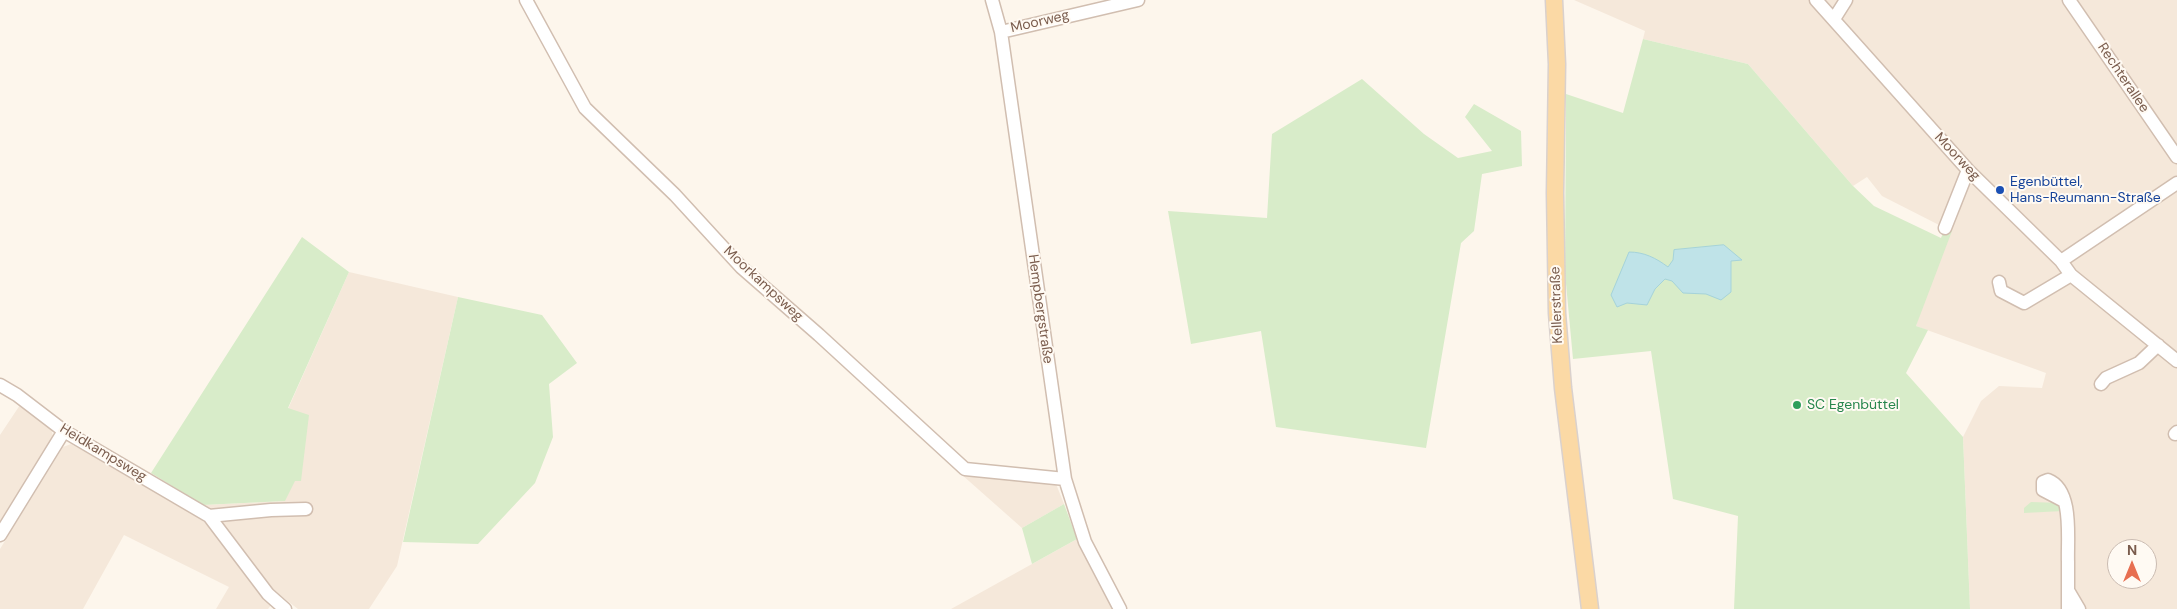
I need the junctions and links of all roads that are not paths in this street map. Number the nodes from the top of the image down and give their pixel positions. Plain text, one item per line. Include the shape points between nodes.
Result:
1 (526, 0) edge
2 (992, 0) edge
3 (1138, 0) edge
4 (1554, 0) edge
5 (1816, 0) edge
6 (1846, 0) edge
7 (2069, 0) edge
8 (1834, 19) junction
9 (1001, 32) junction
10 (2177, 156) edge
11 (1968, 170) junction
12 (2177, 183) edge
13 (1945, 228) dead end
14 (2061, 261) junction
15 (2071, 275) junction
16 (1999, 282) dead end
17 (2158, 345) junction
18 (2177, 361) edge
19 (2101, 384) dead end
20 (0, 385) edge
21 (64, 431) junction
22 (1065, 479) junction
23 (2064, 501) dead end
24 (306, 509) dead end
25 (209, 516) junction
26 (0, 535) edge
27 (2069, 592) junction
28 (285, 609) edge
29 (1120, 609) edge
30 (1590, 609) edge
31 (2068, 609) edge
32 (2078, 609) edge

1 - 22 street, Moorkampsweg via 585,108 682,202 741,267 964,469
2 - 9 street, Hempbergstraße
3 - 9 street, Moorweg
4 - 30 main road, Kellerstraße via 1557,313 1562,388
5 - 8 street, Moorweg
6 - 8 street
7 - 10 street, Rechterallee
8 - 11 street, Moorweg
9 - 22 street, Hempbergstraße
11 - 13 street
11 - 14 street, Moorweg
12 - 14 street
14 - 15 street, Moorweg
15 - 16 street via 2024,303 2000,291
15 - 17 street, Moorweg
17 - 18 street, Moorweg
17 - 19 street via 2139,363 2106,378
20 - 21 street, Heidkampsweg
21 - 25 street, Heidkampsweg
21 - 26 street
22 - 29 street, Hempbergstraße via 1085,542
23 - 27 street via 2068,514
24 - 25 street
25 - 28 street, Heidkampsweg via 268,594
27 - 31 street
27 - 32 street

